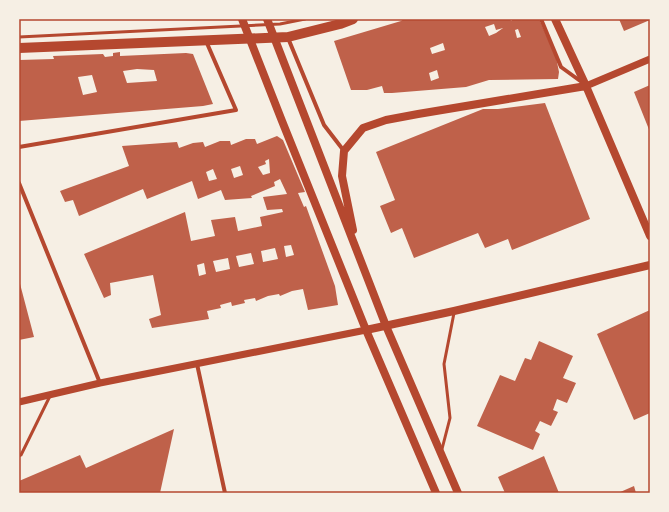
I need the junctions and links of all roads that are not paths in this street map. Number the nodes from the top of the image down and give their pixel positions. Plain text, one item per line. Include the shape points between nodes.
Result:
1 (242, 19) edge
2 (267, 19) edge
3 (305, 19) edge
4 (353, 19) edge
5 (541, 19) edge
6 (555, 19) edge
7 (19, 37) edge
8 (288, 37) junction
9 (206, 40) junction
10 (19, 48) edge
11 (650, 59) edge
12 (586, 86) junction
13 (19, 147) edge
14 (344, 151) junction
15 (19, 183) edge
16 (650, 236) edge
17 (356, 250) junction
18 (650, 265) edge
19 (454, 311) junction
20 (386, 326) junction
21 (366, 330) junction
22 (197, 364) junction
23 (100, 383) junction
24 (51, 394) junction
25 (19, 402) edge
26 (440, 453) junction
27 (19, 456) edge
28 (225, 493) edge
29 (436, 493) edge
30 (458, 493) edge

1 - 21 main road
2 - 17 main road
3 - 7 lane via 280,24
4 - 8 main road
5 - 12 street via 561,67
6 - 12 main road
8 - 9 main road
8 - 14 street via 324,125
9 - 10 main road
9 - 13 street via 236,110
11 - 12 street
12 - 14 main road via 386,120 363,128
12 - 16 main road
14 - 17 main road via 342,176
15 - 23 street
17 - 20 main road
18 - 19 main road
19 - 20 main road
19 - 26 lane via 444,364 450,418
20 - 21 main road
20 - 26 main road
21 - 22 street
21 - 29 main road
22 - 23 street
22 - 28 street
23 - 24 street
24 - 25 street
24 - 27 lane
26 - 30 main road

